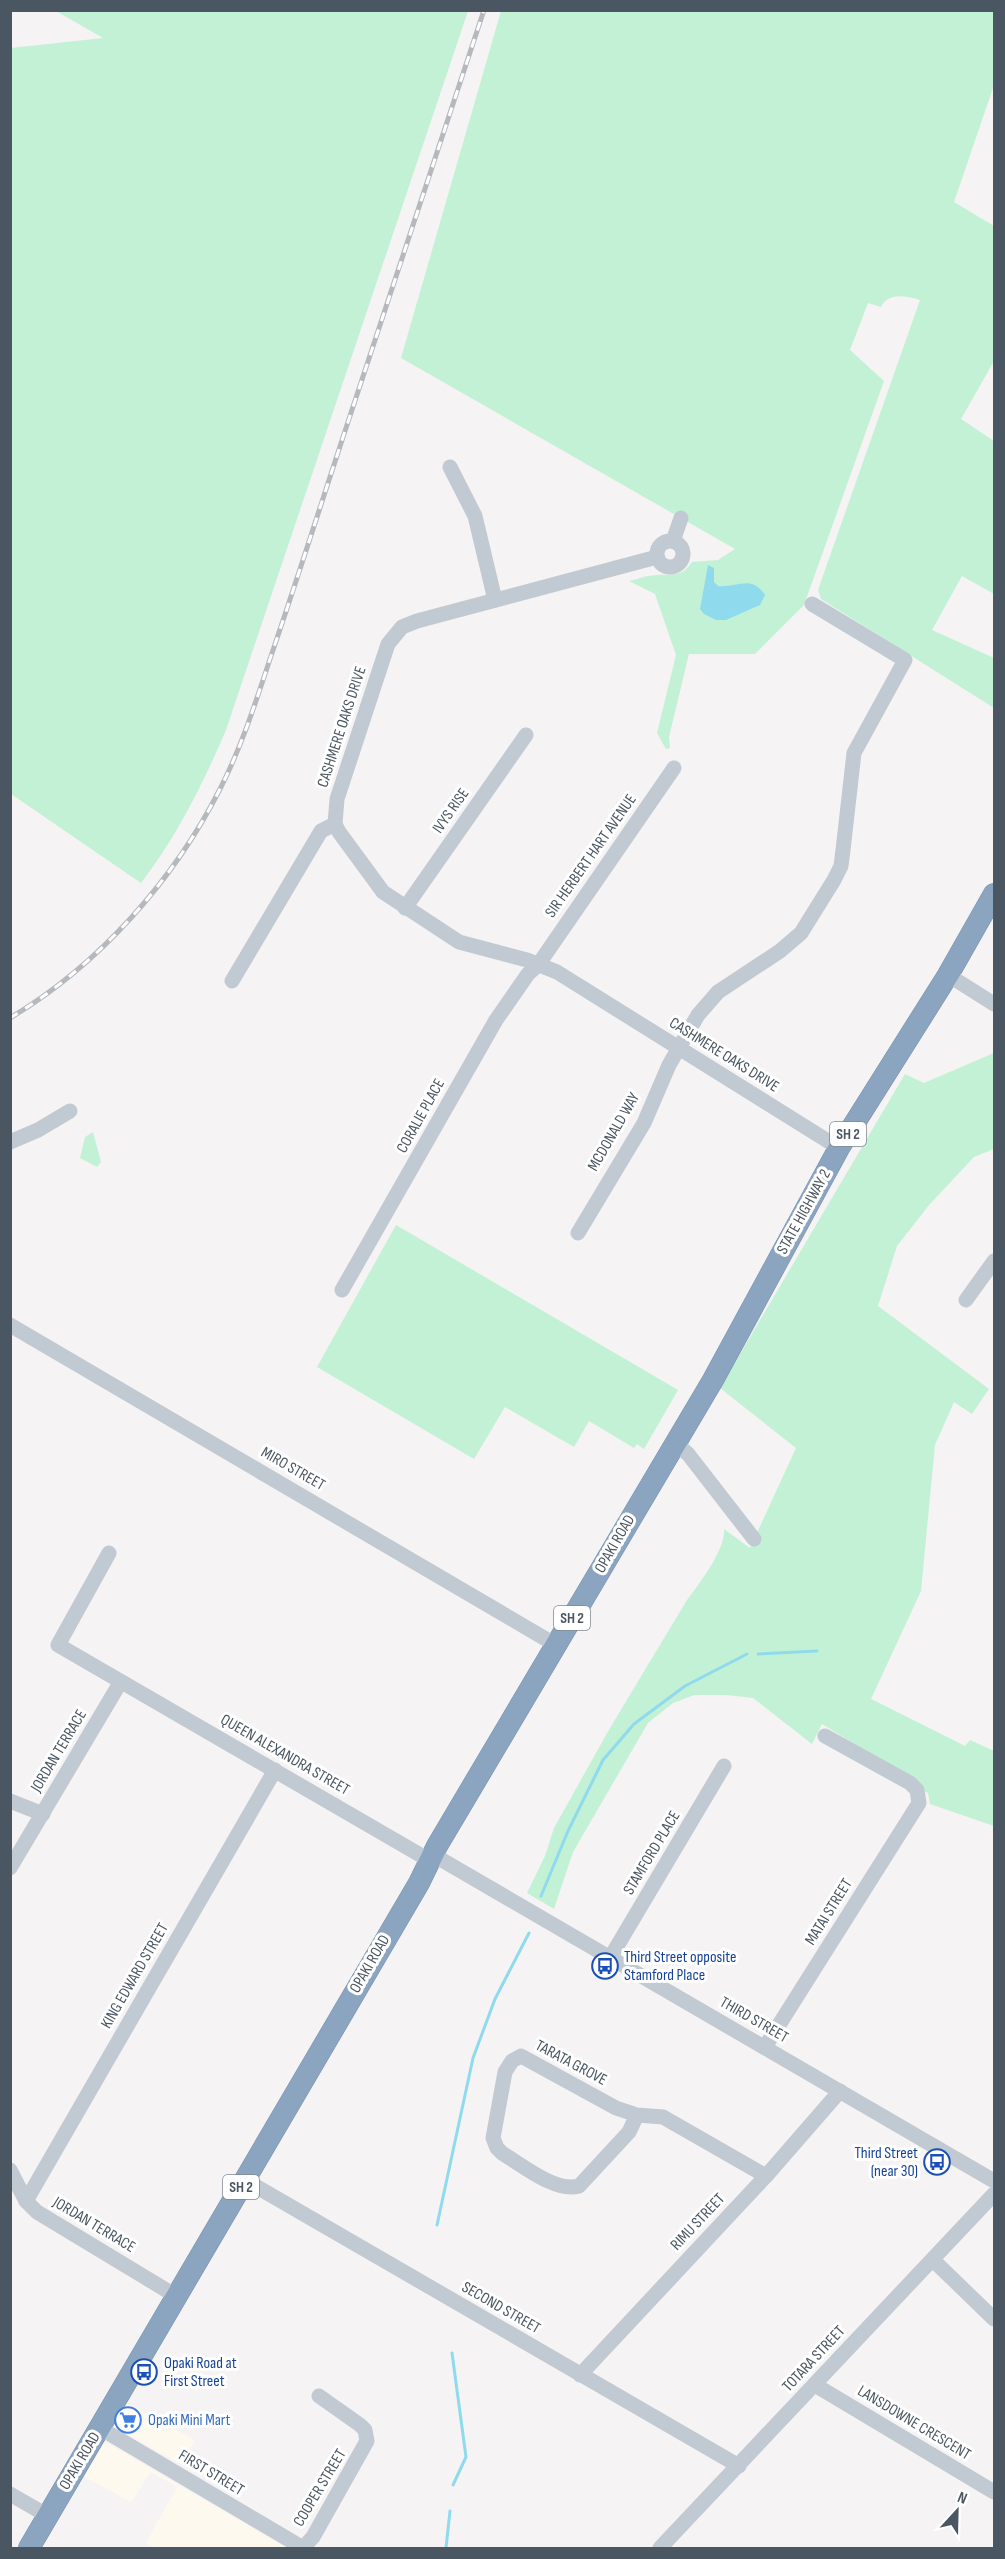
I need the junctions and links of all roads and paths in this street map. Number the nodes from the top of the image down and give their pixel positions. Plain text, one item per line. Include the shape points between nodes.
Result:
1 (450, 467) dead end
2 (681, 518) dead end
3 (673, 541) junction
4 (657, 557) junction
5 (495, 600) junction
6 (813, 604) dead end
7 (526, 735) dead end
8 (674, 768) dead end
9 (335, 824) junction
10 (994, 894) edge
11 (405, 908) junction
12 (538, 965) junction
13 (948, 975) junction
14 (232, 981) dead end
15 (994, 1004) edge
16 (678, 1047) junction
17 (70, 1111) dead end
18 (10, 1142) edge
19 (839, 1148) junction
20 (578, 1233) dead end
21 (994, 1261) edge
22 (342, 1290) dead end
23 (966, 1300) dead end
24 (10, 1325) edge
25 (713, 1380) joint
26 (674, 1442) junction
27 (754, 1539) dead end
28 (109, 1553) dead end
29 (556, 1645) junction
30 (120, 1683) junction
31 (825, 1736) dead end
32 (724, 1766) dead end
33 (275, 1770) junction
34 (10, 1801) edge
35 (43, 1814) junction
36 (432, 1857) junction
37 (10, 1868) edge
38 (610, 1958) junction
39 (765, 2047) junction
40 (840, 2091) junction
41 (637, 2115) junction
42 (10, 2170) edge
43 (766, 2176) junction
44 (246, 2180) junction
45 (994, 2181) edge
46 (994, 2194) edge
47 (26, 2201) junction
48 (933, 2260) junction
49 (177, 2296) junction
50 (994, 2319) edge
51 (580, 2375) junction
52 (815, 2385) junction
53 (319, 2396) dead end
54 (100, 2428) junction
55 (738, 2466) junction
56 (994, 2492) edge
57 (10, 2494) edge
58 (48, 2516) junction
59 (29, 2548) edge
60 (303, 2548) edge
61 (660, 2548) edge

1 - 5 street via 474,516
2 - 3 street, CASHMERE OAKS DRIVE
3 - 4 street, CASHMERE OAKS DRIVE via 660,545
3 - 4 street, CASHMERE OAKS DRIVE via 682,550 680,562 665,566
4 - 5 street, CASHMERE OAKS DRIVE
5 - 9 street, CASHMERE OAKS DRIVE via 417,621 394,635 337,799
6 - 16 street, MCDONALD WAY via 905,660 854,753 841,866 818,908 791,943 718,992
7 - 11 street, IVYS RISE
8 - 12 street, SIR HERBERT HART AVENUE
9 - 11 street, CASHMERE OAKS DRIVE via 376,886
9 - 14 street via 321,831
10 - 13 highway, STATE HIGHWAY 2 / SH 2
11 - 12 street, CASHMERE OAKS DRIVE via 459,942
12 - 16 street, CASHMERE OAKS DRIVE via 557,972
12 - 22 street, CORALIE PLACE via 496,1020
13 - 15 street
13 - 19 highway, STATE HIGHWAY 2 / SH 2
16 - 19 street, CASHMERE OAKS DRIVE
16 - 20 street, MCDONALD WAY via 647,1117
17 - 18 street
19 - 25 highway, STATE HIGHWAY 2 / SH 2
21 - 23 street
24 - 29 street, MIRO STREET
25 - 26 highway, OPAKI ROAD / SH 2
26 - 27 street via 688,1454
26 - 29 highway, OPAKI ROAD / SH 2
28 - 30 street, QUEEN ALEXANDRA STREET via 58,1645
29 - 36 highway, OPAKI ROAD / SH 2
30 - 33 street, QUEEN ALEXANDRA STREET
30 - 35 street, JORDAN TERRACE
31 - 39 street, MATAI STREET via 910,1783 919,1795 917,1807
32 - 38 street, STAMFORD PLACE
33 - 36 street, QUEEN ALEXANDRA STREET via 422,1856
33 - 47 street, KING EDWARD STREET
34 - 35 street
35 - 37 street, JORDAN TERRACE
36 - 38 street, THIRD STREET
36 - 44 highway, OPAKI ROAD / SH 2
38 - 39 street, THIRD STREET
39 - 40 street, THIRD STREET
40 - 43 street, RIMU STREET
40 - 45 street, THIRD STREET
41 - 41 street, TARATA GROVE via 629,2132 579,2186 571,2189 549,2181 502,2153 493,2138 505,2072 520,2056 616,2108
41 - 43 street, TARATA GROVE via 663,2117
42 - 47 street, JORDAN TERRACE
43 - 51 street, RIMU STREET
44 - 49 highway, OPAKI ROAD / SH 2
44 - 51 street, SECOND STREET
46 - 48 street, TOTARA STREET
47 - 49 street, JORDAN TERRACE via 37,2212
48 - 50 street
48 - 52 street, TOTARA STREET
49 - 54 highway, OPAKI ROAD / SH 2
51 - 55 street, SECOND STREET
52 - 55 street, TOTARA STREET
52 - 56 street, LANSDOWNE CRESCENT
53 - 60 street, COOPER STREET via 360,2425 367,2441
54 - 58 highway, OPAKI ROAD / SH 2
54 - 60 street, FIRST STREET
55 - 61 street, TOTARA STREET
57 - 58 street
58 - 59 highway, OPAKI ROAD / SH 2

